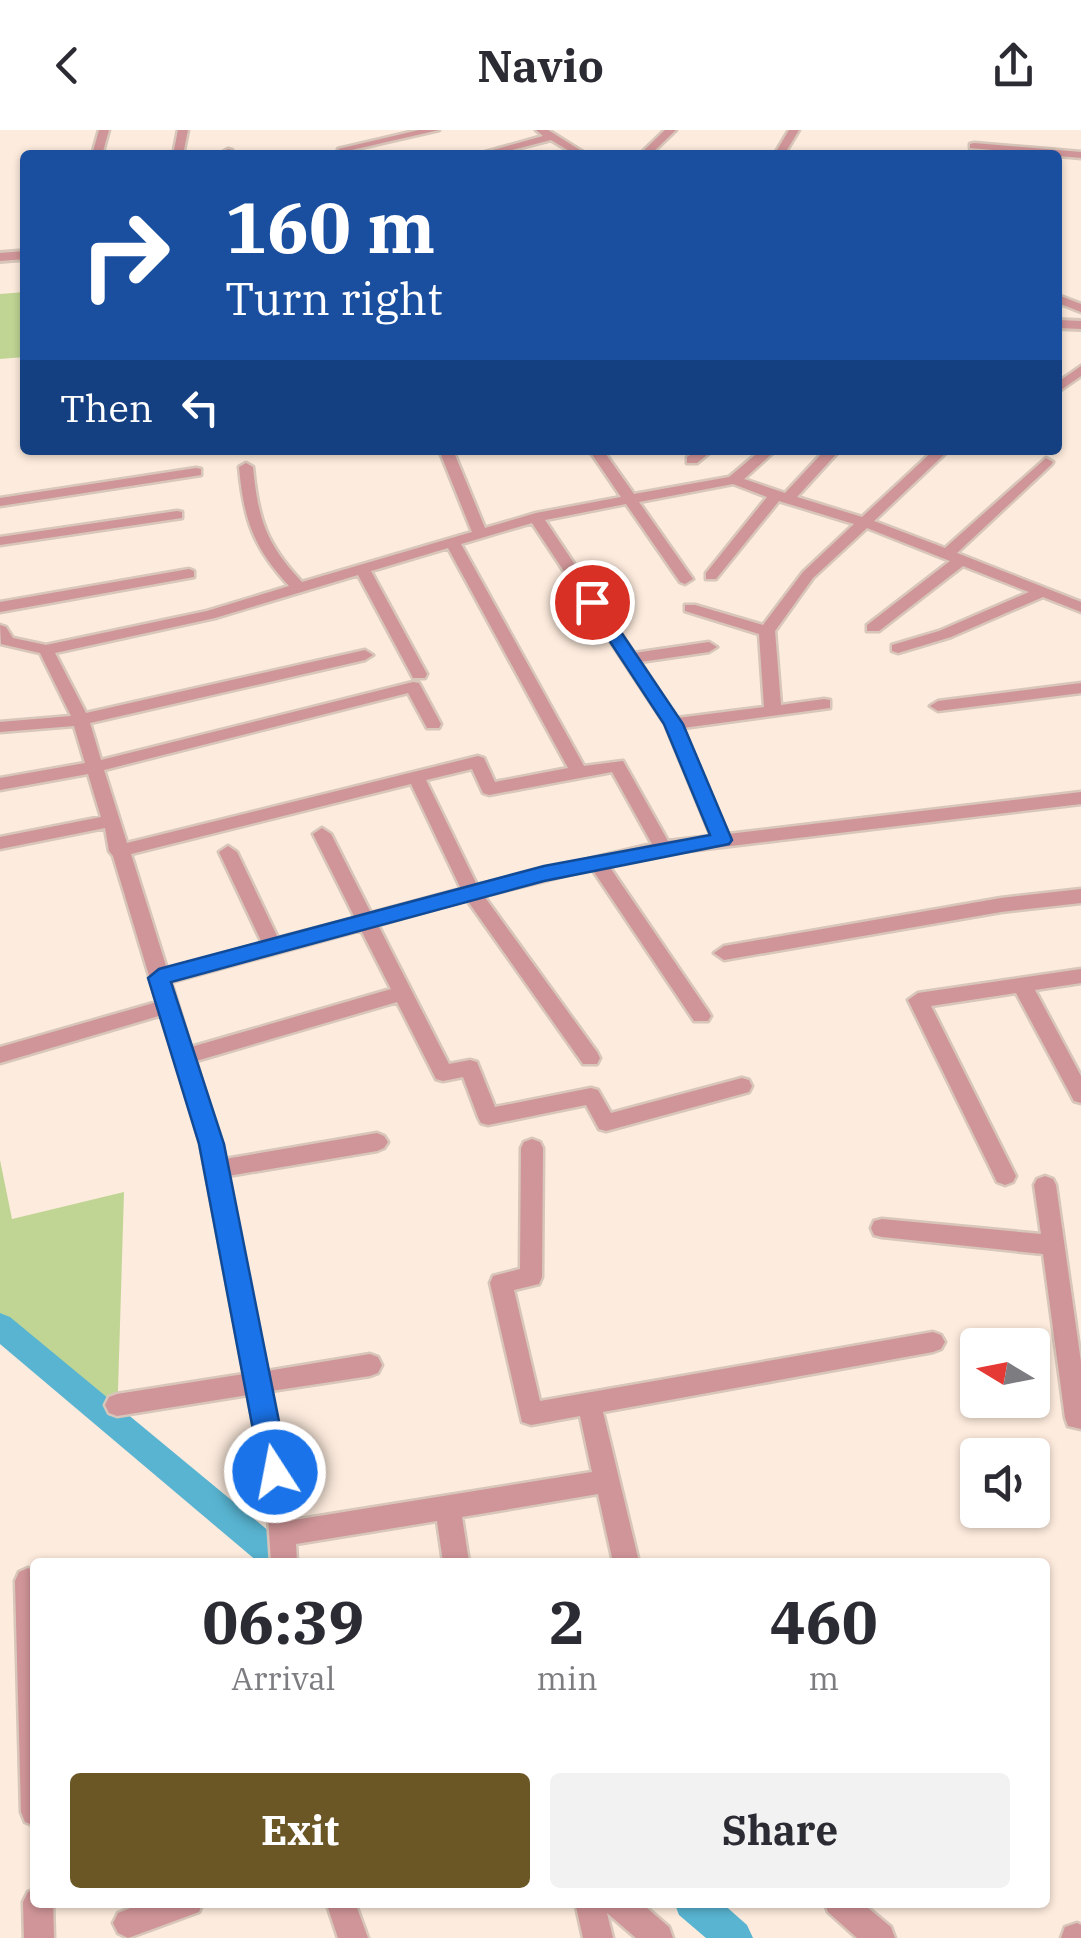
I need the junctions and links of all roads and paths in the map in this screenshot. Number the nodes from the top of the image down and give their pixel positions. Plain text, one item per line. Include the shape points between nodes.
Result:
1 (434, 130) edge
2 (671, 130) edge
3 (546, 133) edge
4 (974, 146) dead end
5 (342, 148) edge
6 (495, 150) edge
7 (575, 150) edge
8 (649, 150) edge
9 (1022, 150) edge
10 (448, 455) edge
11 (600, 455) edge
12 (699, 455) edge
13 (763, 455) edge
14 (828, 455) edge
15 (936, 455) edge
16 (692, 460) dead end
17 (1046, 462) dead end
18 (246, 468) dead end
19 (196, 472) dead end
20 (734, 480) junction
21 (782, 497) junction
22 (633, 501) junction
23 (0, 502) edge
24 (178, 515) dead end
25 (536, 516) junction
26 (862, 521) junction
27 (479, 532) junction
28 (451, 540) junction
29 (0, 541) edge
30 (954, 557) junction
31 (363, 570) junction
32 (189, 574) dead end
33 (711, 576) dead end
34 (685, 579) dead end
35 (300, 589) junction
36 (1042, 592) junction
37 (1079, 603) edge
38 (0, 607) edge
39 (690, 608) dead end
40 (874, 628) dead end
41 (0, 630) edge
42 (766, 630) junction
43 (710, 647) dead end
44 (898, 648) dead end
45 (46, 650) junction
46 (365, 656) dead end
47 (630, 659) junction
48 (419, 674) dead end
49 (1081, 688) edge
50 (824, 704) dead end
51 (938, 706) dead end
52 (773, 711) junction
53 (80, 720) junction
54 (433, 724) dead end
55 (673, 724) junction
56 (0, 727) edge
57 (94, 767) junction
58 (578, 772) junction
59 (416, 777) junction
60 (0, 784) edge
61 (1081, 798) edge
62 (110, 821) junction
63 (322, 834) dead end
64 (722, 840) junction
65 (0, 843) edge
66 (663, 848) junction
67 (118, 850) junction
68 (228, 852) dead end
69 (597, 862) junction
70 (472, 893) junction
71 (1081, 896) edge
72 (366, 922) junction
73 (273, 947) junction
74 (724, 953) dead end
75 (1081, 976) edge
76 (159, 978) junction
77 (1022, 985) junction
78 (403, 993) junction
79 (168, 1006) junction
80 (701, 1016) dead end
81 (0, 1055) edge
82 (184, 1057) junction
83 (590, 1058) dead end
84 (742, 1086) dead end
85 (1081, 1096) edge
86 (377, 1142) dead end
87 (532, 1148) dead end
88 (216, 1169) junction
89 (1005, 1176) dead end
90 (1045, 1185) dead end
91 (882, 1228) dead end
92 (1053, 1245) junction
93 (932, 1342) dead end
94 (370, 1366) dead end
95 (257, 1384) junction
96 (588, 1404) junction
97 (117, 1405) dead end
98 (1081, 1418) edge
99 (607, 1481) junction
100 (448, 1509) junction
101 (282, 1544) edge
102 (455, 1558) edge
103 (625, 1558) edge
104 (28, 1581) dead end
105 (30, 1647) edge
106 (38, 1908) edge
107 (171, 1908) edge
108 (342, 1908) edge
109 (591, 1908) edge
110 (624, 1908) edge
111 (845, 1908) edge
112 (128, 1924) dead end
113 (38, 1938) edge
114 (353, 1938) edge
115 (598, 1938) edge
116 (658, 1938) edge
117 (880, 1938) edge

1 - 5 street
2 - 8 street
3 - 6 street
3 - 7 street
4 - 9 street
10 - 27 street
11 - 22 street
12 - 16 street
13 - 20 street
14 - 21 street
15 - 26 street
17 - 30 street
18 - 35 street via 250,518 266,553
19 - 23 street
20 - 21 street
20 - 22 street
21 - 26 street
21 - 33 street
22 - 25 street
22 - 34 street
24 - 29 street
25 - 27 street
25 - 47 street
26 - 30 street
26 - 42 street
27 - 28 street
28 - 31 street
28 - 58 street
30 - 36 street
30 - 40 street
31 - 35 street
31 - 48 street
32 - 38 street
35 - 45 street
36 - 37 street
36 - 44 street
39 - 42 street
41 - 45 street via 8,641
42 - 52 street
43 - 47 street
45 - 53 street
46 - 53 street
47 - 55 street
49 - 51 street
50 - 52 street
52 - 55 street
53 - 56 street
53 - 57 street
54 - 57 street via 413,687
55 - 64 street
57 - 60 street
57 - 62 street
58 - 59 street via 489,789 478,762
58 - 66 street via 617,765
59 - 67 street
59 - 70 street
61 - 64 street
62 - 65 street
62 - 67 street
63 - 72 street
64 - 66 street
66 - 69 street
67 - 76 street
68 - 73 street
69 - 70 street
69 - 80 street
70 - 72 street
70 - 83 street
71 - 74 street
72 - 73 street
72 - 78 street
73 - 76 street
75 - 77 street
76 - 79 street
77 - 85 street
77 - 89 street via 918,1000
78 - 82 street
78 - 84 street via 443,1073 470,1068 488,1117 591,1096 606,1123
79 - 81 street
79 - 82 street
82 - 88 street
86 - 88 street
87 - 96 street via 531,1277 501,1283 531,1414
88 - 95 street
90 - 92 street
91 - 92 street
92 - 98 street
93 - 96 street
94 - 95 street
95 - 97 street
95 - 101 street
96 - 99 street
99 - 100 street
99 - 103 street
100 - 101 street
100 - 102 street
104 - 105 street
106 - 113 street
107 - 112 street
108 - 114 street
109 - 115 street
110 - 116 street
111 - 117 street

